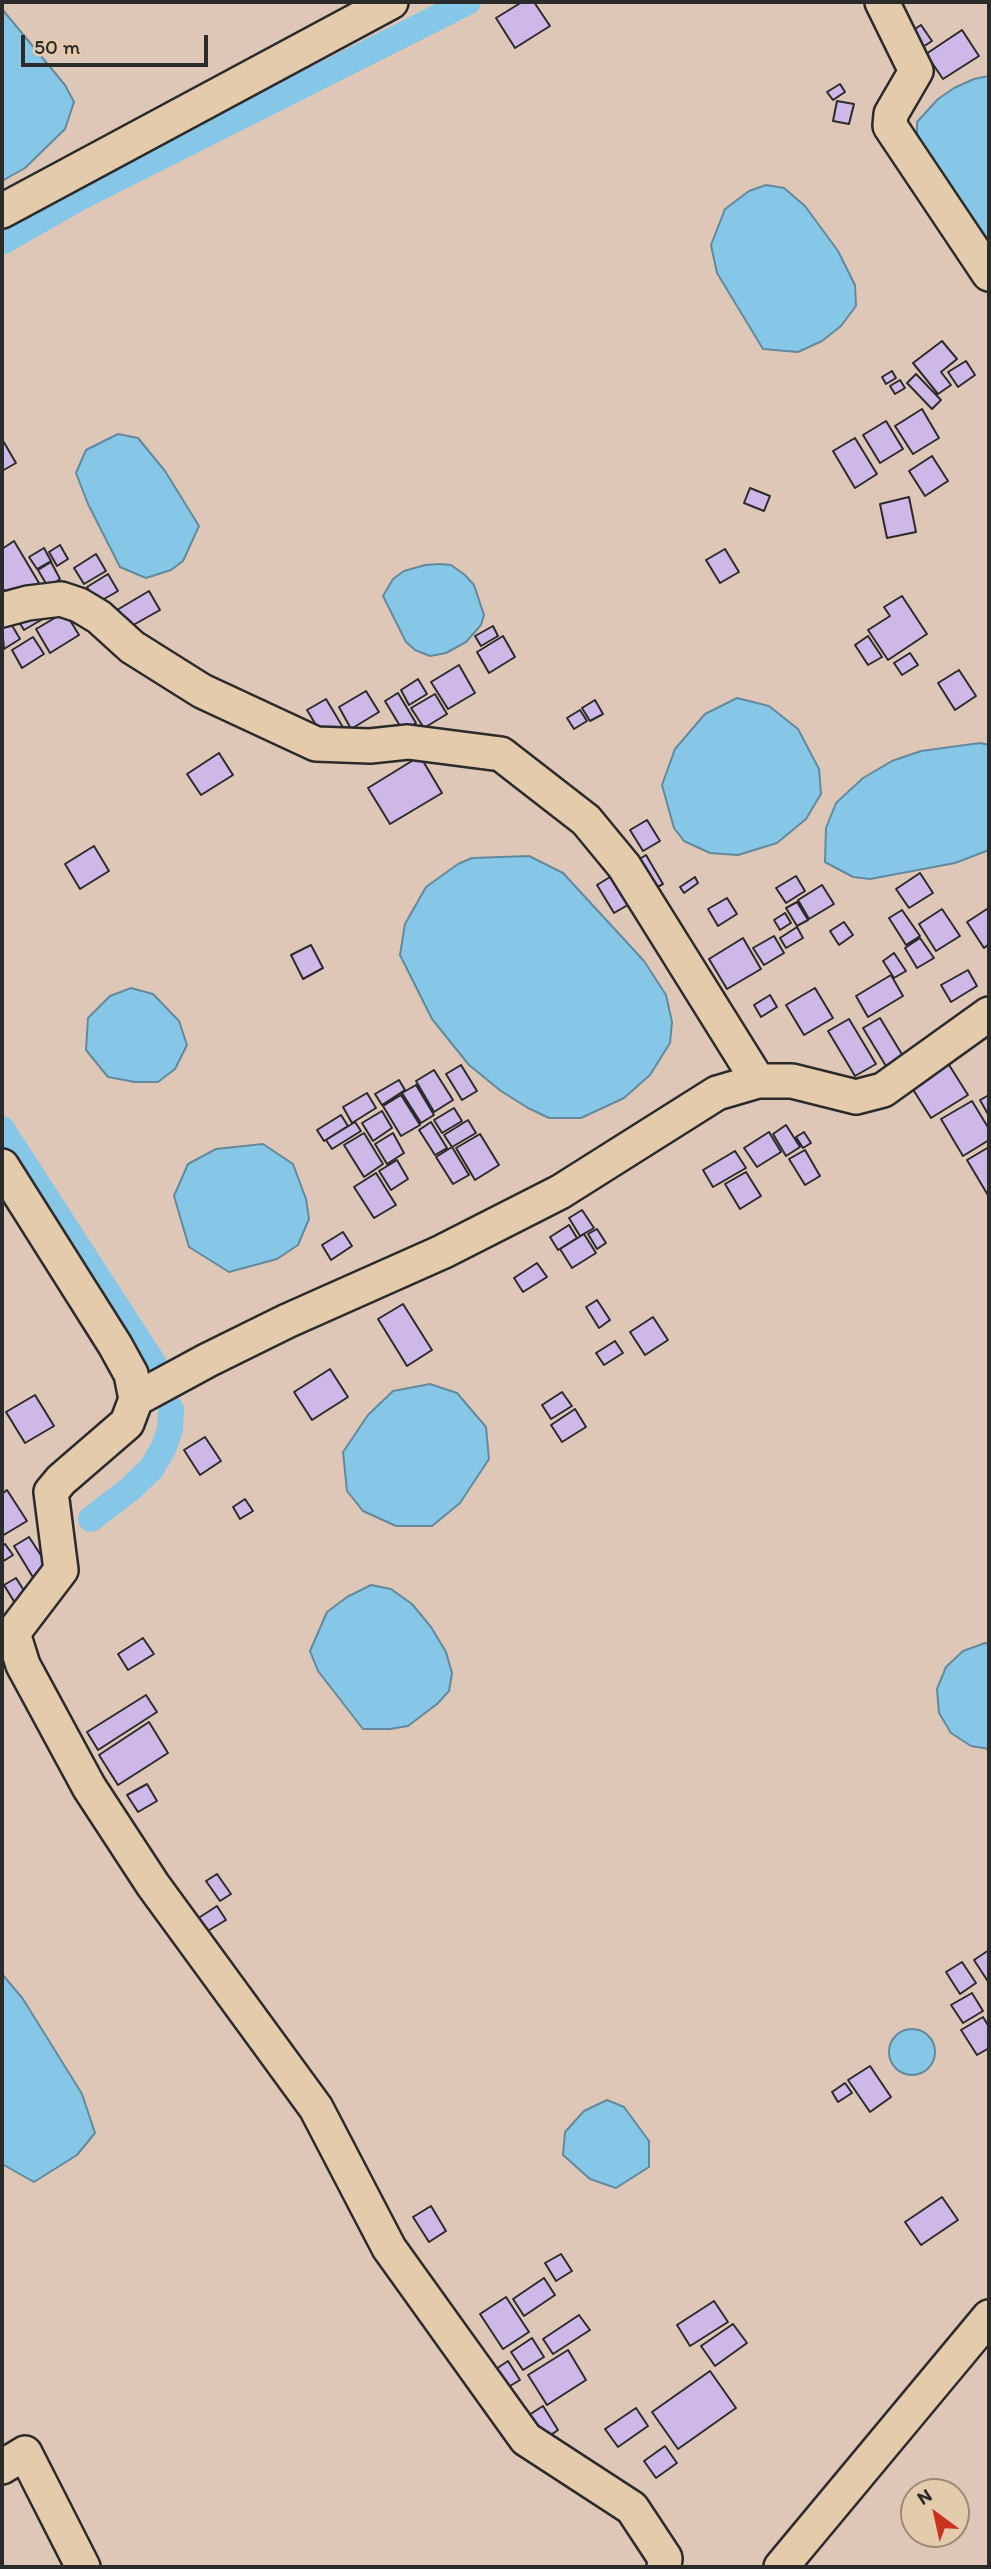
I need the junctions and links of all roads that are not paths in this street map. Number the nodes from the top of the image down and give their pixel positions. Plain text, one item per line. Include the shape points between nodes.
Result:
1 (391, 2) edge
2 (882, 2) edge
3 (2, 211) edge
4 (989, 274) edge
5 (2, 610) edge
6 (989, 1014) edge
7 (758, 1081) junction
8 (2, 1167) edge
9 (136, 1399) junction
10 (989, 2317) edge
11 (2, 2467) edge
12 (83, 2567) edge
13 (664, 2567) edge
14 (781, 2567) edge

1 - 3 street
2 - 4 street via 916,71 891,114 890,126
5 - 7 street via 61,599 79,605 202,691 316,744 408,742 501,754 586,820 624,866
6 - 7 street via 883,1090 856,1097 792,1081
7 - 9 street via 717,1093 560,1192 442,1252 275,1327
8 - 9 street via 115,1345 131,1374
9 - 13 street via 127,1423 51,1492 61,1570 13,1633 23,1665 89,1787 153,1885 316,2108 389,2248 526,2439 632,2508 666,2558
10 - 14 street
11 - 12 street via 25,2454

